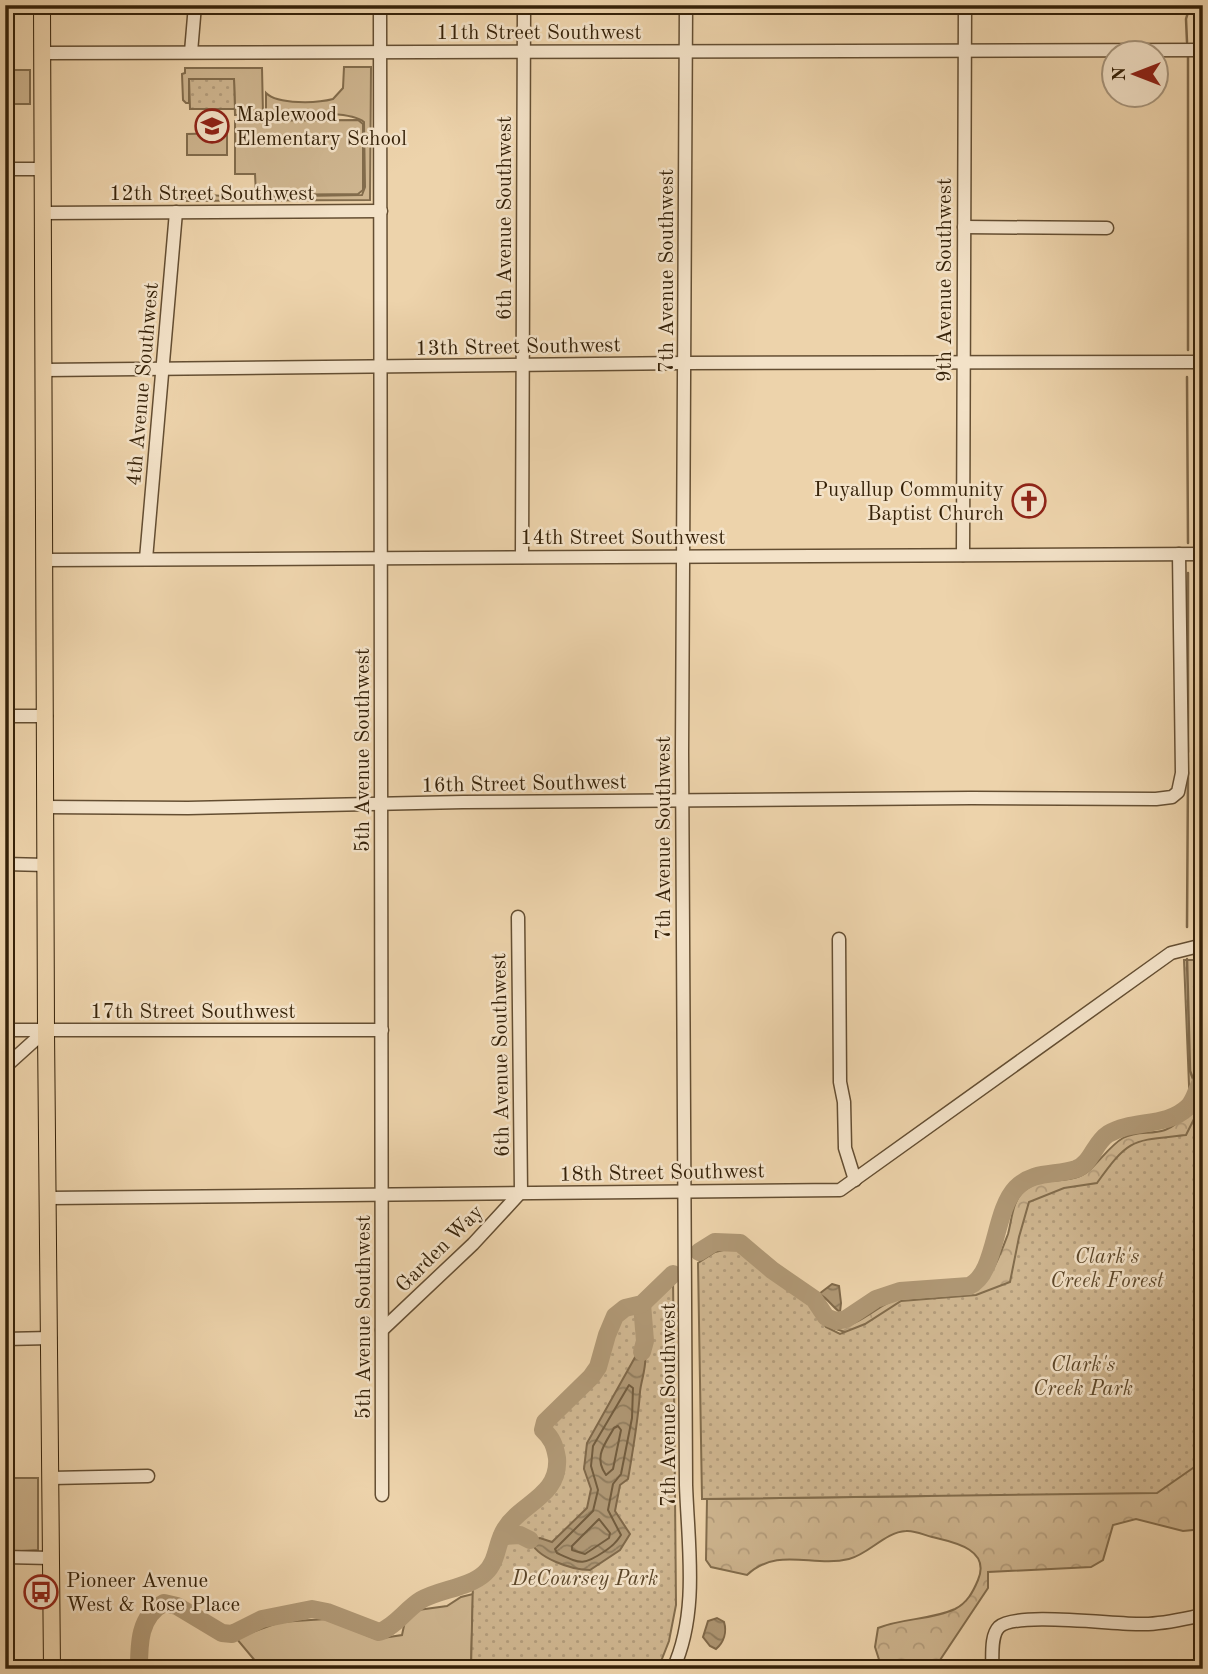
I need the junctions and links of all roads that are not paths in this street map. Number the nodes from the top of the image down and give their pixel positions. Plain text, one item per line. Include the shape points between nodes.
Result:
1 (42, 5) edge
2 (195, 5) edge
3 (380, 5) edge
4 (524, 5) edge
5 (686, 5) edge
6 (965, 5) edge
7 (965, 50) junction
8 (1203, 50) edge
9 (380, 51) junction
10 (686, 51) junction
11 (191, 52) junction
12 (524, 52) junction
13 (43, 53) junction
14 (5, 169) edge
15 (43, 169) junction
16 (381, 211) junction
17 (176, 212) junction
18 (43, 213) junction
19 (964, 227) junction
20 (1107, 228) dead end
21 (963, 361) junction
22 (1203, 362) edge
23 (685, 363) junction
24 (522, 366) junction
25 (381, 367) junction
26 (163, 369) junction
27 (44, 370) junction
28 (1203, 554) edge
29 (962, 555) junction
30 (1179, 555) junction
31 (684, 556) junction
32 (522, 557) junction
33 (381, 558) junction
34 (146, 559) junction
35 (44, 560) junction
36 (5, 716) edge
37 (46, 716) junction
38 (683, 800) junction
39 (381, 804) junction
40 (45, 807) junction
41 (5, 864) edge
42 (46, 865) junction
43 (518, 917) dead end
44 (839, 939) dead end
45 (1199, 946) dead end
46 (5, 1030) edge
47 (382, 1030) junction
48 (46, 1031) junction
49 (5, 1067) edge
50 (855, 1180) junction
51 (685, 1190) junction
52 (522, 1192) junction
53 (382, 1194) junction
54 (49, 1198) junction
55 (382, 1330) junction
56 (50, 1338) junction
57 (5, 1339) edge
58 (148, 1476) dead end
59 (51, 1478) junction
60 (382, 1495) dead end
61 (5, 1557) edge
62 (51, 1558) junction
63 (1203, 1615) edge
64 (52, 1669) edge
65 (673, 1669) edge
66 (992, 1669) edge

1 - 13 main road
2 - 11 street
3 - 9 street, 5th Avenue Southwest
4 - 12 street, 6th Avenue Southwest
5 - 10 street, 7th Avenue Southwest
6 - 7 street, 9th Avenue Southwest
7 - 8 street, 11th Street Southwest
7 - 10 street, 11th Street Southwest
7 - 19 street, 9th Avenue Southwest
9 - 11 street, 11th Street Southwest
9 - 12 street, 11th Street Southwest
9 - 16 street, 5th Avenue Southwest
10 - 12 street, 11th Street Southwest
10 - 23 street, 7th Avenue Southwest
11 - 13 street, 11th Street Southwest
12 - 24 street, 6th Avenue Southwest
13 - 15 main road
14 - 15 street
15 - 18 main road
16 - 17 street, 12th Street Southwest
16 - 25 street, 5th Avenue Southwest
17 - 18 street, 12th Street Southwest
17 - 26 street, 4th Avenue Southwest
18 - 27 main road
19 - 20 street
19 - 21 street, 9th Avenue Southwest
21 - 22 street, 13th Street Southwest
21 - 23 street, 13th Street Southwest
21 - 29 street, 9th Avenue Southwest
23 - 24 street, 13th Street Southwest
23 - 31 street, 7th Avenue Southwest
24 - 25 street, 13th Street Southwest
24 - 32 street, 6th Avenue Southwest
25 - 26 street, 13th Street Southwest
25 - 33 street, 5th Avenue Southwest
26 - 27 street, 13th Street Southwest
26 - 34 street, 4th Avenue Southwest
27 - 35 main road
28 - 30 street, 14th Street Southwest
29 - 30 street, 14th Street Southwest
29 - 31 street, 14th Street Southwest
30 - 38 street, 16th Street Southwest via 1182,773 1178,792 1172,797
31 - 32 street, 14th Street Southwest
31 - 38 street, 7th Avenue Southwest
32 - 33 street, 14th Street Southwest
33 - 34 street, 14th Street Southwest
33 - 39 street, 5th Avenue Southwest
34 - 35 street, 14th Street Southwest
35 - 37 main road
36 - 37 street
37 - 40 main road
38 - 39 street, 16th Street Southwest
38 - 51 street, 7th Avenue Southwest
39 - 40 street, 16th Street Southwest
39 - 47 street, 5th Avenue Southwest
40 - 42 main road
41 - 42 street
42 - 48 main road
43 - 52 street, 6th Avenue Southwest
44 - 50 street via 840,1082 845,1148
45 - 50 street, 18th Street Southwest via 1171,953
46 - 48 street, 17th Street Southwest
47 - 48 street, 17th Street Southwest
47 - 53 street, 5th Avenue Southwest
48 - 49 street
48 - 54 main road
50 - 51 street, 18th Street Southwest via 840,1189
51 - 52 street, 18th Street Southwest
51 - 65 street, 7th Avenue Southwest via 689,1602 685,1635
52 - 53 street, 18th Street Southwest
52 - 55 street, Garden Way
53 - 54 street, 18th Street Southwest
53 - 55 street, 5th Avenue Southwest
54 - 56 main road
55 - 60 street, 5th Avenue Southwest
56 - 57 street
56 - 59 main road
58 - 59 street
59 - 62 main road
61 - 62 street
62 - 64 main road
63 - 66 street via 1146,1624 1006,1623 994,1638

